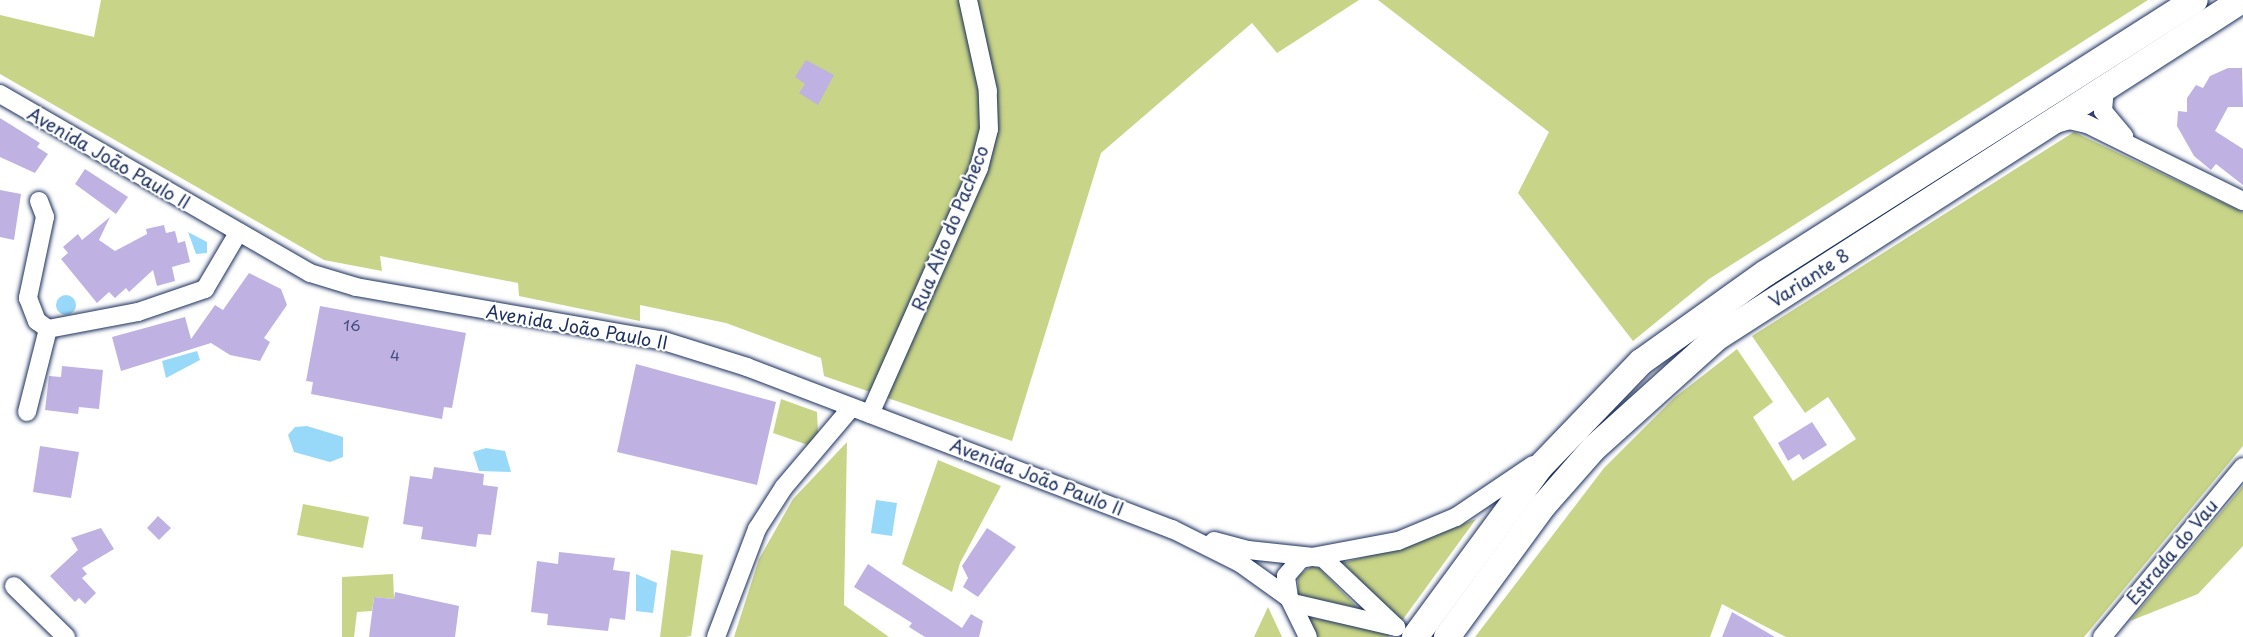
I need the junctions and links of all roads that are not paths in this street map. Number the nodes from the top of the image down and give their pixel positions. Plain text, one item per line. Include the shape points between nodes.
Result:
1 (968, 0) edge
2 (2195, 0) edge
3 (2242, 0) edge
4 (2105, 88) junction
5 (0, 94) edge
6 (2042, 129) junction
7 (2144, 152) junction
8 (39, 201) dead end
9 (2243, 201) edge
10 (238, 233) junction
11 (48, 329) junction
12 (851, 408) junction
13 (27, 412) dead end
14 (870, 414) junction
15 (1587, 415) junction
16 (2243, 467) edge
17 (1172, 528) junction
18 (1311, 556) junction
19 (14, 586) dead end
20 (1291, 600) junction
21 (66, 637) edge
22 (716, 637) edge
23 (1308, 637) edge
24 (1415, 637) edge
25 (1447, 637) edge
26 (2102, 637) edge

1 - 14 street, Rua Alto do Pacheco via 988,91 989,129 978,168
2 - 15 main road, Variante 8 via 1698,318 1641,362
3 - 4 main road, Variante 8
4 - 6 main road, Variante 8
4 - 7 street via 2103,111 2109,125
5 - 10 street, Avenida João Paulo II
6 - 7 street via 2069,120
6 - 25 main road, Variante 8 via 1716,338 1649,393 1543,506
7 - 9 street
8 - 11 street via 45,217 28,298 37,321
10 - 11 street via 205,289 138,312
10 - 12 street, Avenida João Paulo II via 310,273 356,287 661,340
11 - 13 street
12 - 14 street, Avenida João Paulo II
12 - 22 street via 784,487 757,529
14 - 17 street, Avenida João Paulo II
15 - 18 street via 1530,468 1456,517 1398,541
15 - 24 main road, Variante 8 via 1539,468
16 - 26 street, Estrada do Vau
17 - 18 street via 1248,550
17 - 20 street via 1240,563
18 - 20 street via 1288,571
18 - 20 street via 1329,561 1396,627
19 - 21 street
20 - 23 street

